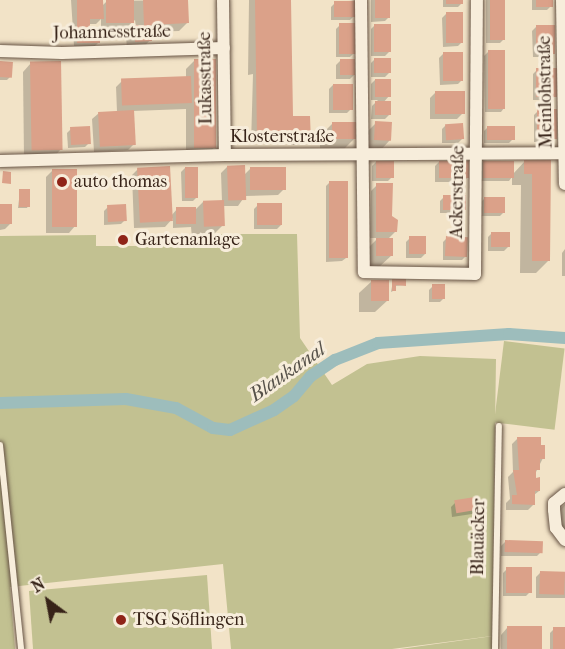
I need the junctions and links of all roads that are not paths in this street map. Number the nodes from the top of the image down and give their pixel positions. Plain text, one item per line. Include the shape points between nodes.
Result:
1 (223, 0) edge
2 (362, 0) edge
3 (477, 0) edge
4 (562, 0) edge
5 (224, 48) junction
6 (0, 51) edge
7 (565, 153) edge
8 (225, 155) junction
9 (363, 155) junction
10 (476, 156) junction
11 (0, 161) edge
12 (565, 184) edge
13 (499, 426) dead end
14 (0, 446) edge
15 (565, 494) edge
16 (565, 540) edge
17 (21, 649) edge
18 (495, 649) edge

1 - 5 street, Lukasstraße
2 - 9 street
3 - 10 street, Ackerstraße
4 - 7 street, Meinlohstraße
5 - 6 street, Johannesstraße
5 - 8 street, Lukasstraße
7 - 10 street, Klosterstraße
7 - 12 street, Meinlohstraße
8 - 9 street, Klosterstraße
8 - 11 street, Klosterstraße
9 - 10 street, Klosterstraße
9 - 10 street, Ackerstraße via 364,272 475,274
13 - 18 lane, Blauäcker
14 - 17 lane
15 - 16 street via 554,503 556,528

